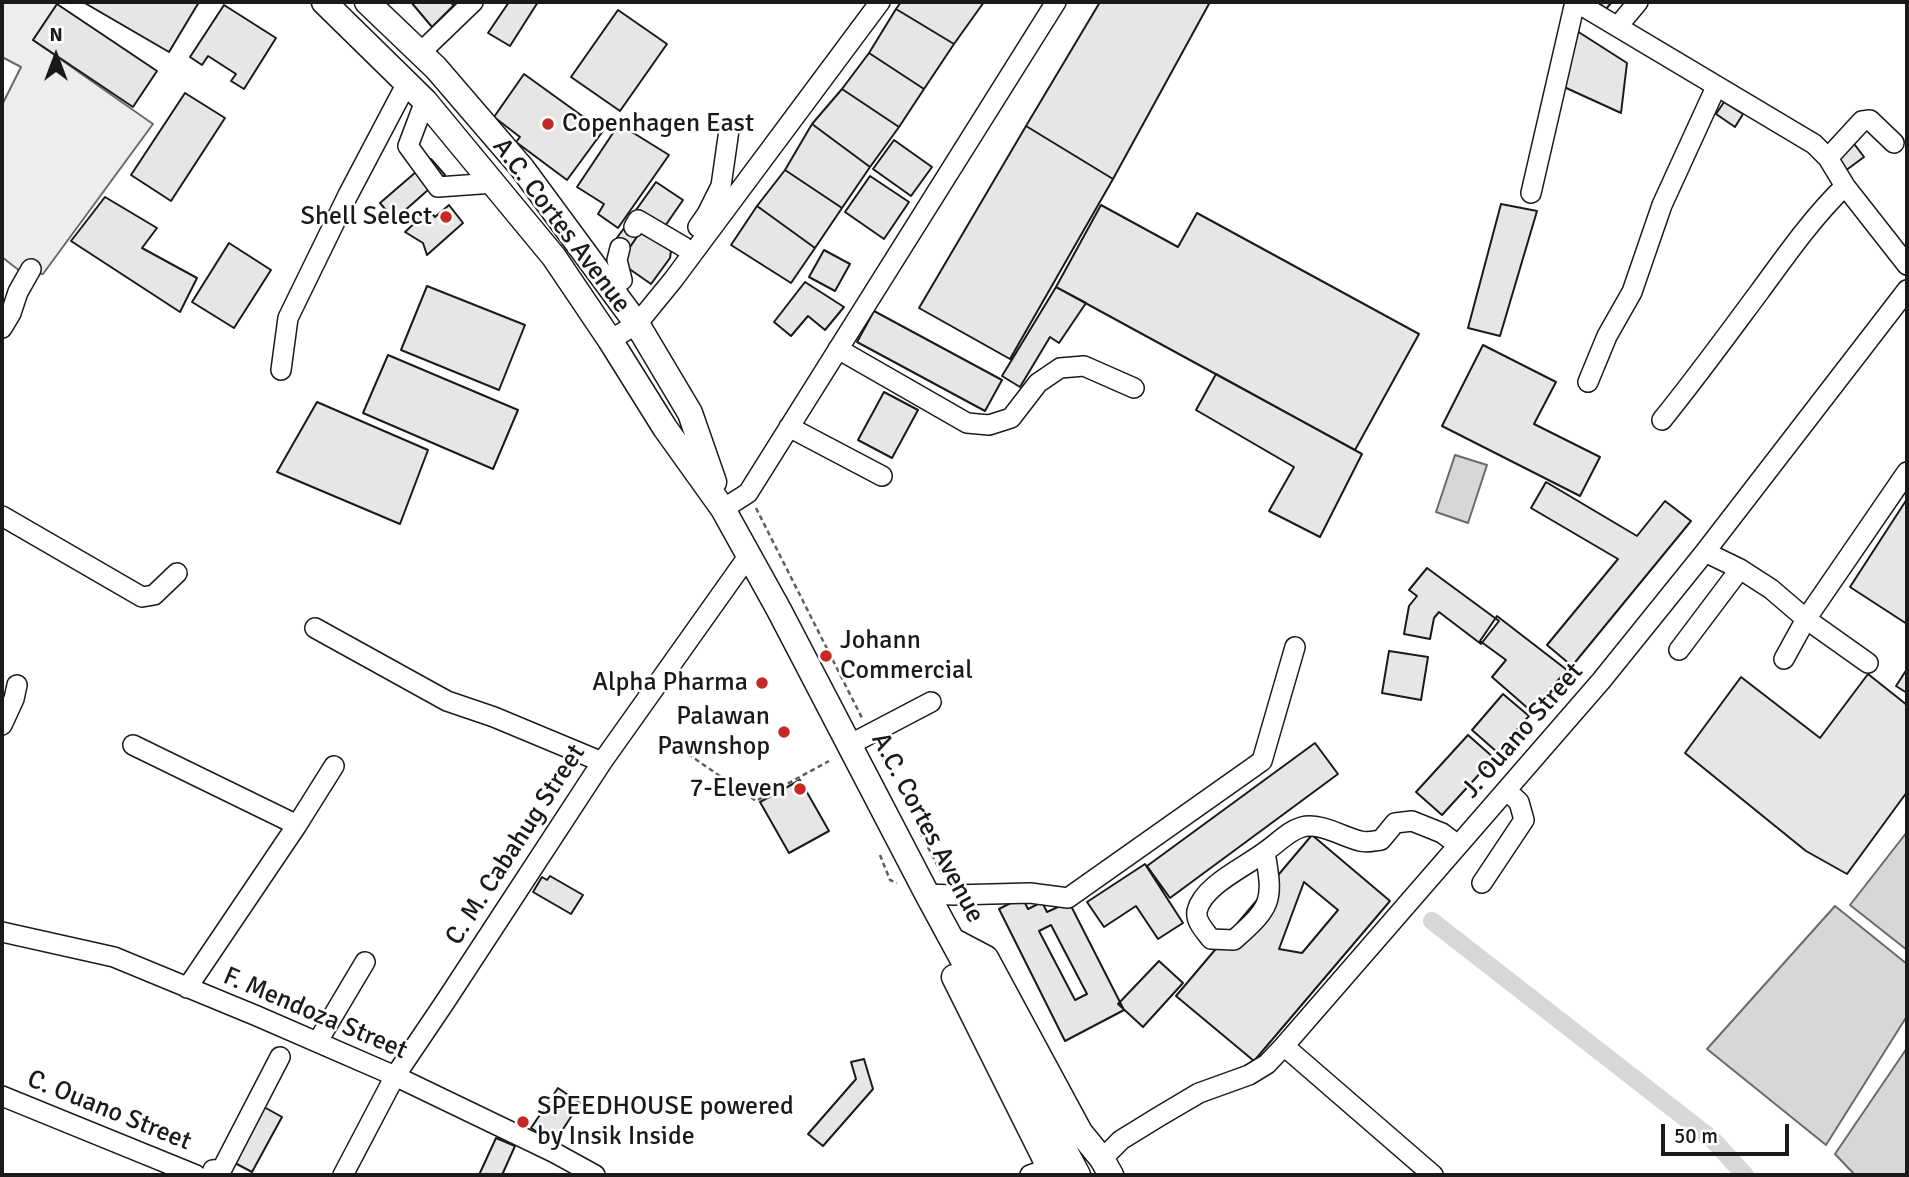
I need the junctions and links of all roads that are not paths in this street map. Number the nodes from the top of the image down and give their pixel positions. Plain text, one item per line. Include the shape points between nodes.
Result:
1 (367, 2) edge
2 (473, 2) edge
3 (880, 2) edge
4 (1056, 2) edge
5 (1576, 2) edge
6 (1639, 2) edge
7 (328, 3) edge
8 (1618, 26) junction
9 (421, 53) junction
10 (1716, 87) junction
11 (416, 92) junction
12 (729, 130) dead end
13 (1894, 143) dead end
14 (1828, 158) junction
15 (494, 183) junction
16 (1845, 186) junction
17 (1531, 193) dead end
18 (634, 227) dead end
19 (684, 247) junction
20 (620, 248) dead end
21 (1907, 265) edge
22 (31, 269) dead end
23 (611, 288) junction
24 (1907, 290) edge
25 (643, 317) junction
26 (2, 328) edge
27 (610, 340) junction
28 (838, 349) junction
29 (281, 369) dead end
30 (1588, 382) dead end
31 (1134, 388) dead end
32 (1662, 420) dead end
33 (789, 427) junction
34 (1907, 472) edge
35 (882, 476) dead end
36 (723, 509) junction
37 (2, 516) edge
38 (1705, 552) junction
39 (750, 555) junction
40 (1740, 569) junction
41 (177, 573) dead end
42 (779, 610) junction
43 (1806, 619) junction
44 (315, 628) dead end
45 (1295, 647) dead end
46 (1679, 650) dead end
47 (1784, 659) dead end
48 (1868, 663) dead end
49 (17, 685) dead end
50 (931, 702) dead end
51 (2, 725) edge
52 (860, 739) junction
53 (133, 744) dead end
54 (601, 762) junction
55 (334, 766) dead end
56 (1507, 791) junction
57 (297, 825) junction
58 (1458, 845) junction
59 (1265, 853) junction
60 (1482, 883) dead end
61 (918, 891) junction
62 (2, 932) edge
63 (952, 940) junction
64 (365, 962) dead end
65 (187, 988) junction
66 (318, 1041) junction
67 (1284, 1046) junction
68 (280, 1057) dead end
69 (395, 1076) junction
70 (2, 1096) edge
71 (1107, 1167) edge
72 (220, 1173) edge
73 (1044, 1173) edge
74 (196, 1175) edge
75 (343, 1175) edge
76 (595, 1175) edge
77 (1078, 1175) edge
78 (1433, 1175) edge

1 - 9 main road, A.C. Cortes Avenue
2 - 9 street
3 - 25 street
4 - 28 street
5 - 8 street
5 - 17 street
6 - 8 street
7 - 11 main road, A.C. Cortes Avenue
8 - 10 street
9 - 23 main road, A.C. Cortes Avenue via 522,167
10 - 14 street via 1814,144
10 - 30 street via 1662,205 1632,292 1607,335
11 - 15 main road, A.C. Cortes Avenue
11 - 15 street via 408,146 438,187
11 - 29 street via 348,195 288,318
12 - 19 street via 721,186
13 - 14 street via 1870,120 1862,121
14 - 16 street
15 - 27 main road, A.C. Cortes Avenue via 554,257
16 - 21 street
16 - 32 street via 1805,230
18 - 19 street via 638,219
19 - 25 street via 649,295
20 - 23 street via 617,260 622,280
22 - 26 street
23 - 25 main road, A.C. Cortes Avenue
24 - 38 street, J. Ouano Street
25 - 27 street
25 - 36 main road, A.C. Cortes Avenue via 690,413
27 - 36 main road, A.C. Cortes Avenue
28 - 31 street via 967,423 989,425 1011,418 1038,383 1060,368 1084,366
28 - 33 street
33 - 35 street
33 - 36 street via 748,493
34 - 43 street
36 - 39 main road, A.C. Cortes Avenue
37 - 41 street via 142,597 154,595
38 - 40 street
38 - 56 street, J. Ouano Street
39 - 42 main road, A.C. Cortes Avenue
39 - 54 street, C. M. Cabahug Street
40 - 43 street
40 - 46 street
42 - 52 main road, A.C. Cortes Avenue
42 - 61 main road via 773,634
43 - 47 street
43 - 48 street
44 - 54 street via 447,701
45 - 61 street via 1262,761 1068,898 1030,892 953,895
49 - 51 street
50 - 52 street
52 - 61 main road, A.C. Cortes Avenue
53 - 57 street
54 - 69 street, C. M. Cabahug Street
55 - 57 street
56 - 58 street, J. Ouano Street
56 - 60 street via 1519,802 1524,820
57 - 65 street
58 - 59 street via 1412,821 1395,823 1381,840 1363,842 1304,826
58 - 67 street, J. Ouano Street
59 - 59 street via 1230,873 1203,900 1197,912 1199,922 1211,939 1234,940 1264,910 1271,884
61 - 63 main road, A.C. Cortes Avenue
61 - 73 main road
62 - 65 street, F. Mendoza Street via 114,957
63 - 71 main road via 986,958 1080,1132
63 - 77 main road, A.C. Cortes Avenue
64 - 66 street
65 - 66 street, F. Mendoza Street
66 - 69 street, F. Mendoza Street
67 - 71 street, J. Ouano Street via 1249,1075 1199,1093 1121,1140
67 - 78 street
68 - 72 street
69 - 75 street, C. M. Cabahug Street
69 - 76 street, F. Mendoza Street
70 - 74 street, C. Ouano Street

